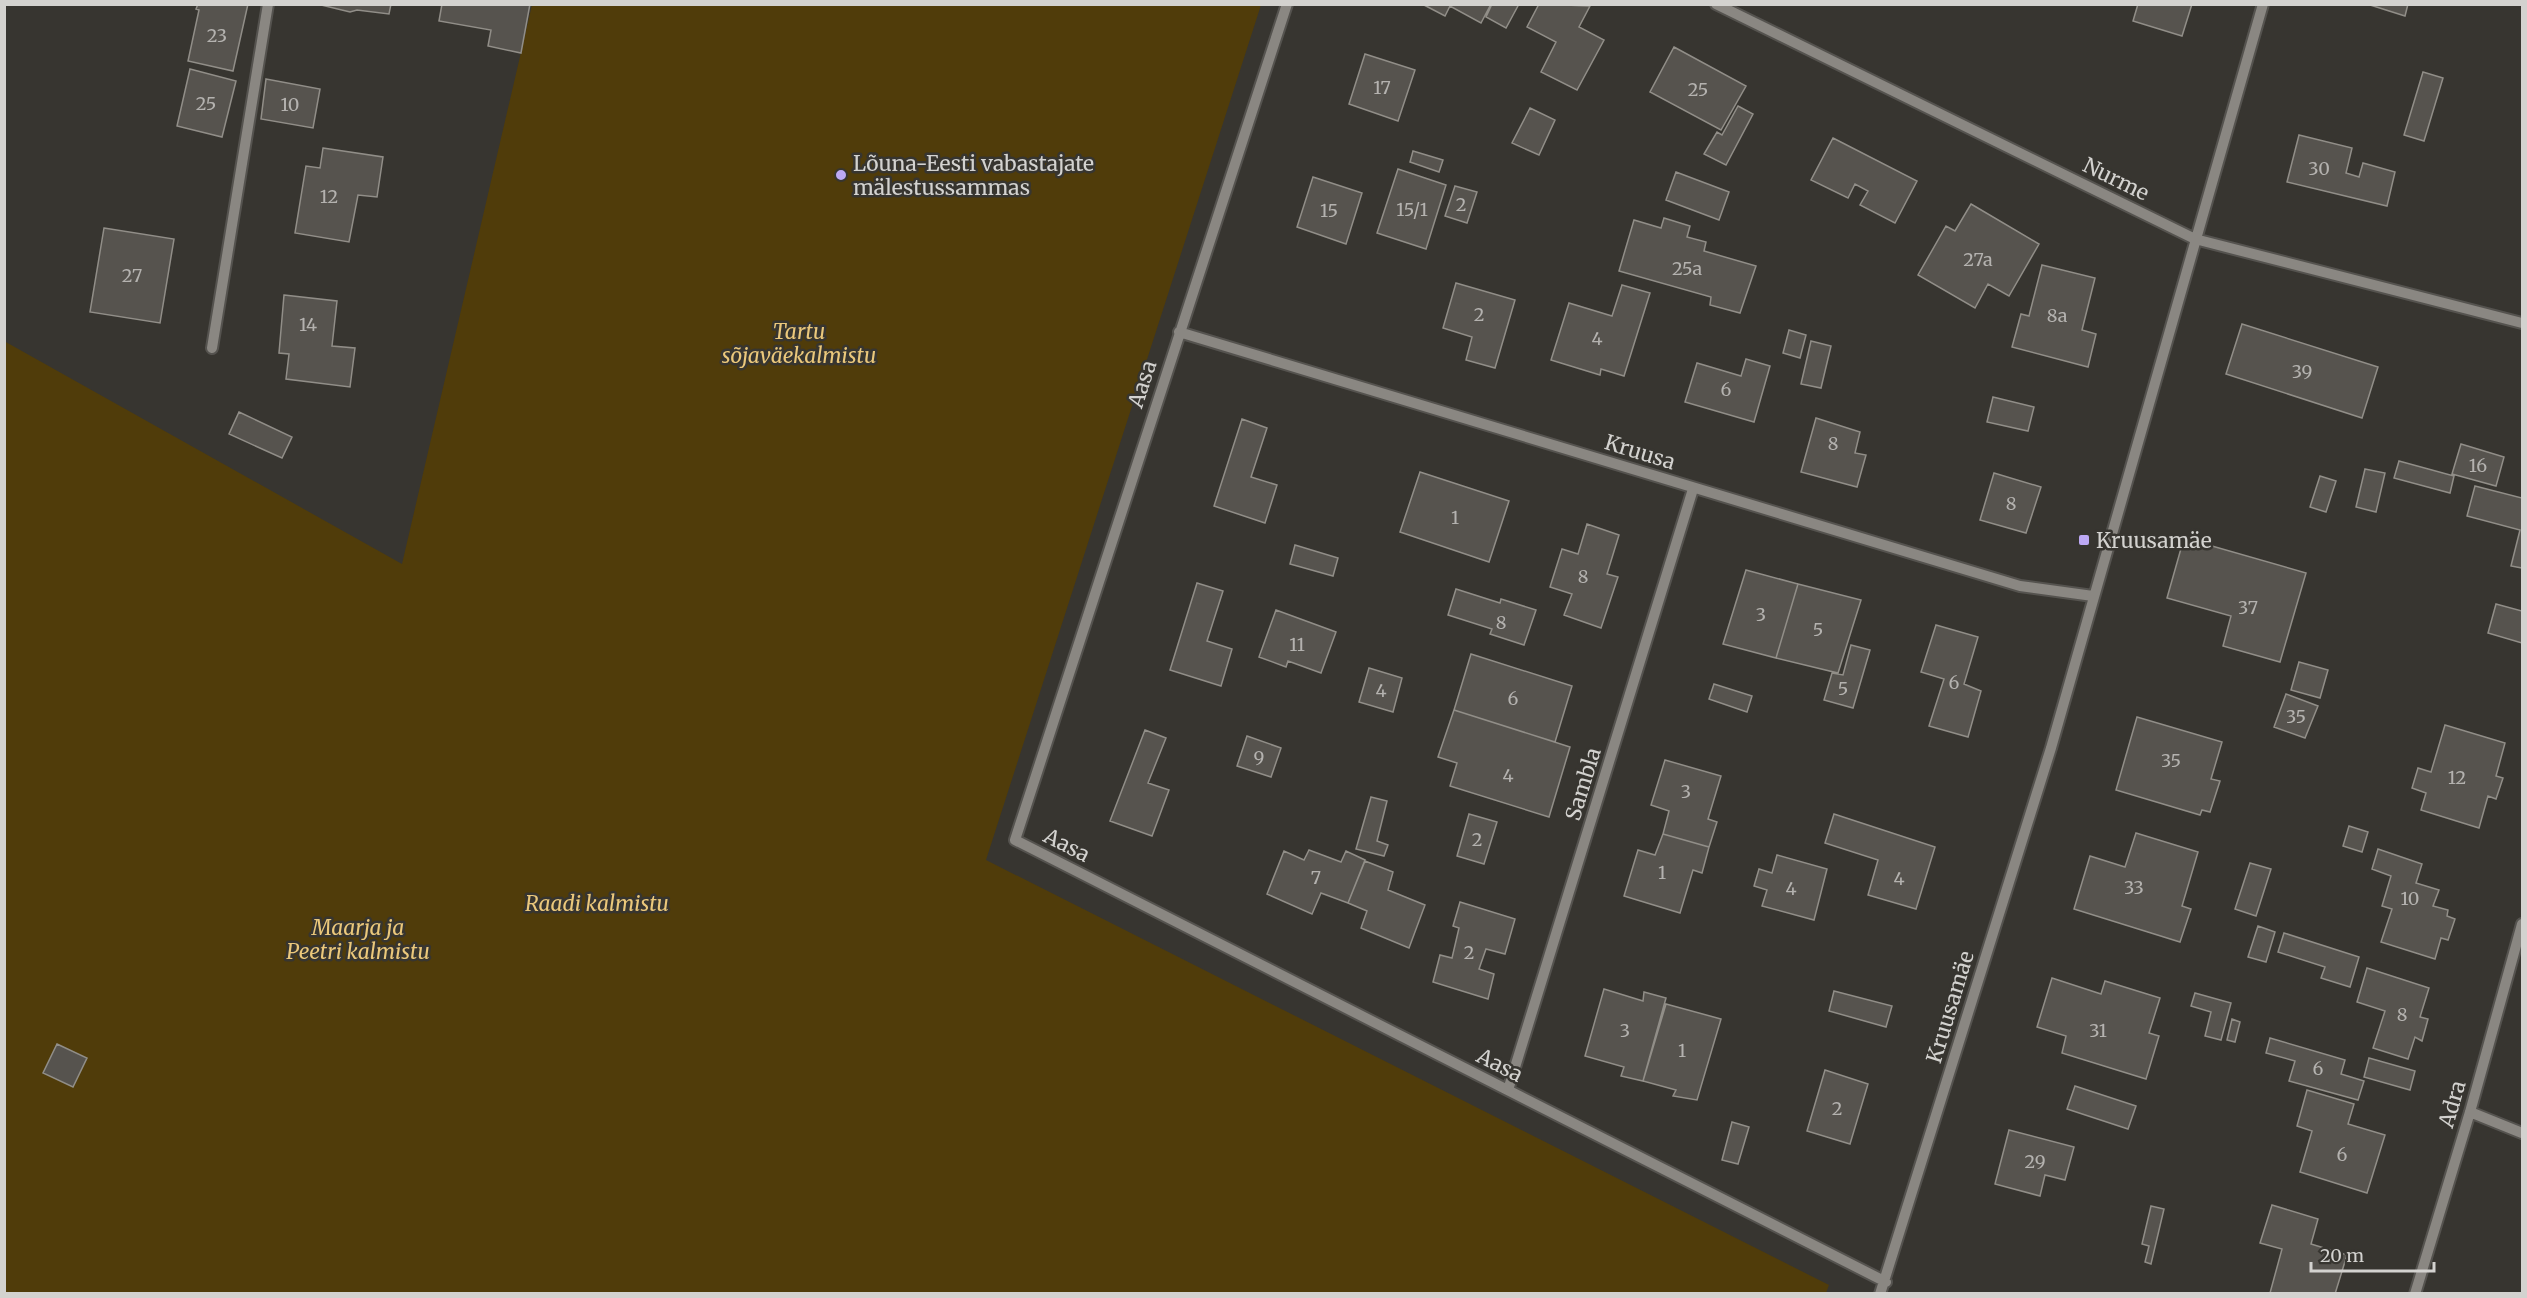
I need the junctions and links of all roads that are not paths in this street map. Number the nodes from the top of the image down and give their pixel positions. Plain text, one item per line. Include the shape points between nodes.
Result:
1 (268, 4) edge
2 (1287, 4) edge
3 (1716, 4) edge
4 (2264, 4) edge
5 (2195, 240) junction
6 (2523, 323) edge
7 (1179, 332) junction
8 (212, 348) dead end
9 (1693, 489) junction
10 (2093, 596) junction
11 (2523, 924) edge
12 (1508, 1090) junction
13 (2470, 1112) junction
14 (2523, 1133) edge
15 (1886, 1282) junction
16 (1880, 1293) edge
17 (2415, 1293) edge

1 - 8 street
2 - 7 street, Aasa
3 - 5 street, Nurme
4 - 5 street, Kruusamäe
5 - 6 street, Nurme
5 - 10 street, Kruusamäe
7 - 9 street, Kruusa
7 - 12 street, Aasa via 1015,840
9 - 10 street, Kruusa via 2020,586
9 - 12 street, Sambla
10 - 15 street, Kruusamäe via 2051,748
11 - 13 street, Adra
12 - 15 street, Aasa
13 - 14 street
13 - 17 street, Adra
15 - 16 street, Kruusamäe

